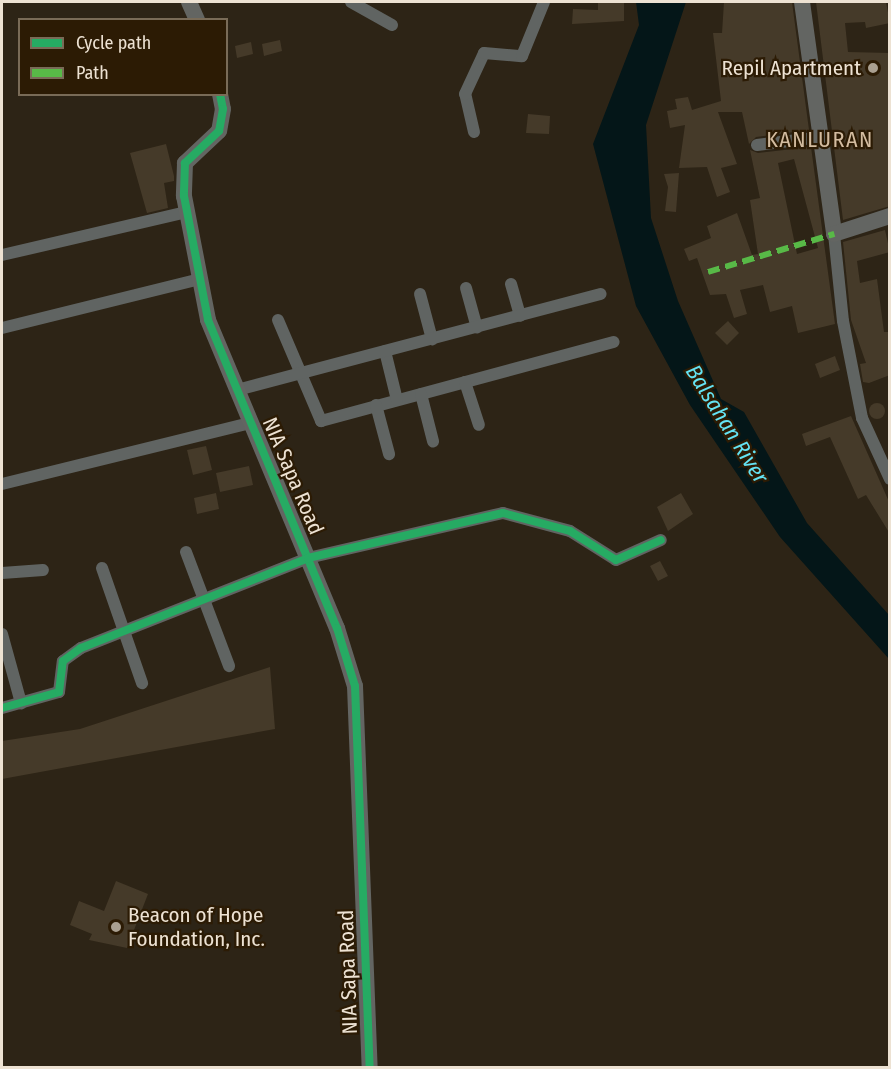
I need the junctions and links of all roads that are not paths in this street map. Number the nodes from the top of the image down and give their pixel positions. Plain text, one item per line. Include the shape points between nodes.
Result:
1 (189, 2) edge
2 (351, 2) edge
3 (544, 2) edge
4 (802, 2) edge
5 (196, 18) edge
6 (392, 25) dead end
7 (220, 96) edge
8 (474, 132) dead end
9 (821, 137) junction
10 (758, 146) dead end
11 (187, 212) junction
12 (890, 216) edge
13 (834, 234) junction
14 (2, 255) edge
15 (200, 279) junction
16 (511, 284) dead end
17 (466, 288) dead end
18 (420, 294) dead end
19 (602, 294) dead end
20 (520, 316) junction
21 (278, 320) dead end
22 (2, 328) edge
23 (477, 328) junction
24 (432, 339) junction
25 (614, 342) dead end
26 (385, 351) junction
27 (302, 373) junction
28 (465, 382) junction
29 (237, 390) junction
30 (421, 394) junction
31 (397, 400) junction
32 (376, 405) junction
33 (251, 423) junction
34 (479, 425) dead end
35 (433, 441) dead end
36 (389, 454) dead end
37 (888, 472) edge
38 (2, 484) edge
39 (661, 540) dead end
40 (186, 552) dead end
41 (308, 558) junction
42 (102, 568) dead end
43 (43, 570) dead end
44 (2, 573) edge
45 (205, 599) junction
46 (124, 633) junction
47 (2, 634) edge
48 (229, 666) dead end
49 (142, 682) dead end
50 (21, 703) junction
51 (2, 708) edge
52 (370, 1068) edge

1 - 5 street
2 - 6 street
3 - 8 street via 522,56 484,53 465,94
4 - 9 street
7 - 11 street, NIA Sapa Road via 223,109 219,131 185,163
9 - 10 street
9 - 13 street
11 - 14 street
11 - 15 street, NIA Sapa Road
12 - 13 street
13 - 37 street via 843,321 862,418
15 - 22 street
15 - 29 street, NIA Sapa Road via 208,320
16 - 20 street
17 - 23 street
18 - 24 street
19 - 20 street
20 - 23 street
21 - 27 street
23 - 24 street
24 - 26 street
25 - 28 street
26 - 27 street
26 - 31 street
27 - 29 street
27 - 32 street via 321,421
28 - 30 street
28 - 34 street
29 - 33 street, NIA Sapa Road
30 - 31 street
30 - 35 street
31 - 32 street
32 - 36 street
33 - 38 street
33 - 41 street, NIA Sapa Road
39 - 41 street via 616,560 570,531 503,513
40 - 45 street
41 - 45 street
41 - 52 street, NIA Sapa Road via 355,686
42 - 46 street
43 - 44 street
45 - 46 street
45 - 48 street
46 - 49 street
46 - 50 street via 81,648 63,661 59,692
47 - 50 street
50 - 51 street

